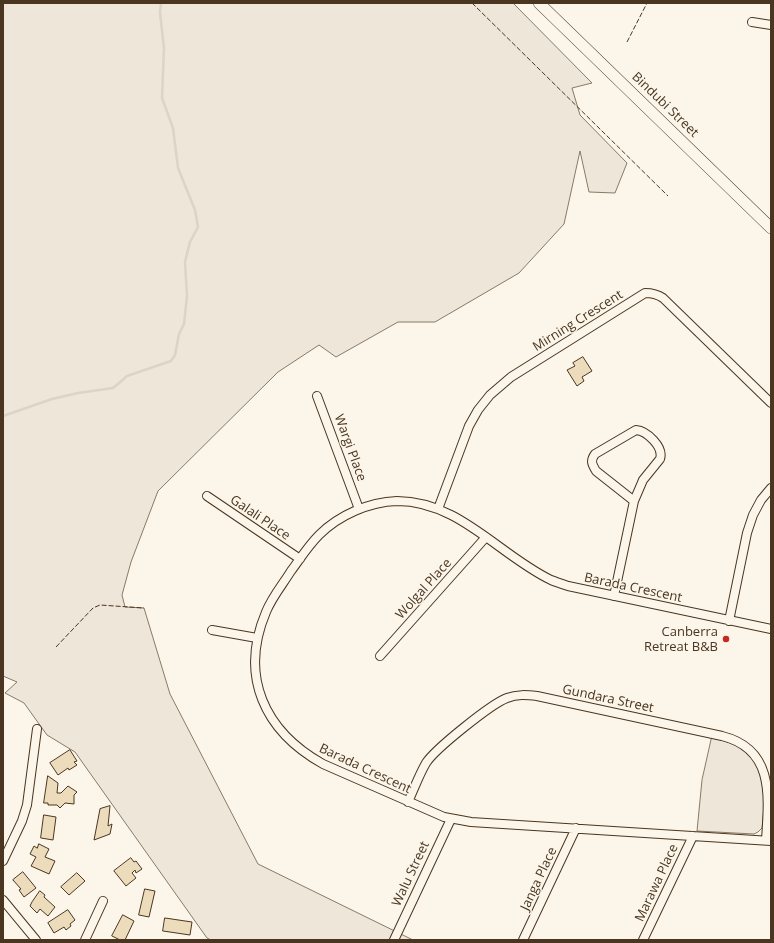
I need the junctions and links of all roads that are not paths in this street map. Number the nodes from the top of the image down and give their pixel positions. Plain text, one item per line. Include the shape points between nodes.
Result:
1 (539, 3) edge
2 (752, 22) dead end
3 (771, 25) edge
4 (771, 228) edge
5 (317, 396) dead end
6 (771, 403) edge
7 (771, 488) edge
8 (207, 496) dead end
9 (634, 501) junction
10 (359, 509) junction
11 (438, 509) junction
12 (486, 537) junction
13 (300, 559) junction
14 (614, 596) junction
15 (729, 621) junction
16 (212, 630) dead end
17 (771, 630) edge
18 (257, 638) junction
19 (380, 656) dead end
20 (37, 730) dead end
21 (408, 802) junction
22 (451, 819) junction
23 (576, 828) junction
24 (693, 836) junction
25 (768, 841) edge
26 (3, 861) edge
27 (3, 900) edge
28 (103, 901) dead end
29 (36, 940) edge
30 (85, 940) edge
31 (394, 940) edge
32 (523, 940) edge
33 (643, 940) edge

1 - 4 main road, Bindubi Street
2 - 3 street
5 - 10 street, Wargi Place
6 - 11 street, Mirning Crescent via 663,298 645,293 511,377 490,395 469,426
7 - 15 street via 753,515
8 - 13 street, Galali Place
9 - 9 street via 596,471 592,459 595,454 636,430 644,433 658,446 661,456 643,480
9 - 14 street
10 - 11 street, Barada Crescent via 397,501 418,503
10 - 13 street, Barada Crescent via 325,529
11 - 12 street, Barada Crescent
12 - 14 street, Barada Crescent via 551,580
12 - 19 street, Wolgal Place
13 - 18 street, Barada Crescent via 270,602
14 - 15 street, Barada Crescent
15 - 17 street, Barada Crescent
16 - 18 street
18 - 21 street, Barada Crescent via 255,668 260,693 267,711 291,742 306,755 323,764
20 - 26 street via 27,805
21 - 22 street, Barada Crescent
21 - 25 street, Gundara Street via 426,763 440,747 495,703 508,697 537,696 741,742 759,759 767,777
22 - 23 street, Barada Crescent
22 - 31 street, Walu Street
23 - 24 street, Barada Crescent
23 - 32 street, Janga Place
24 - 25 street, Barada Crescent
24 - 33 street, Marawa Place
27 - 29 street
28 - 30 street

